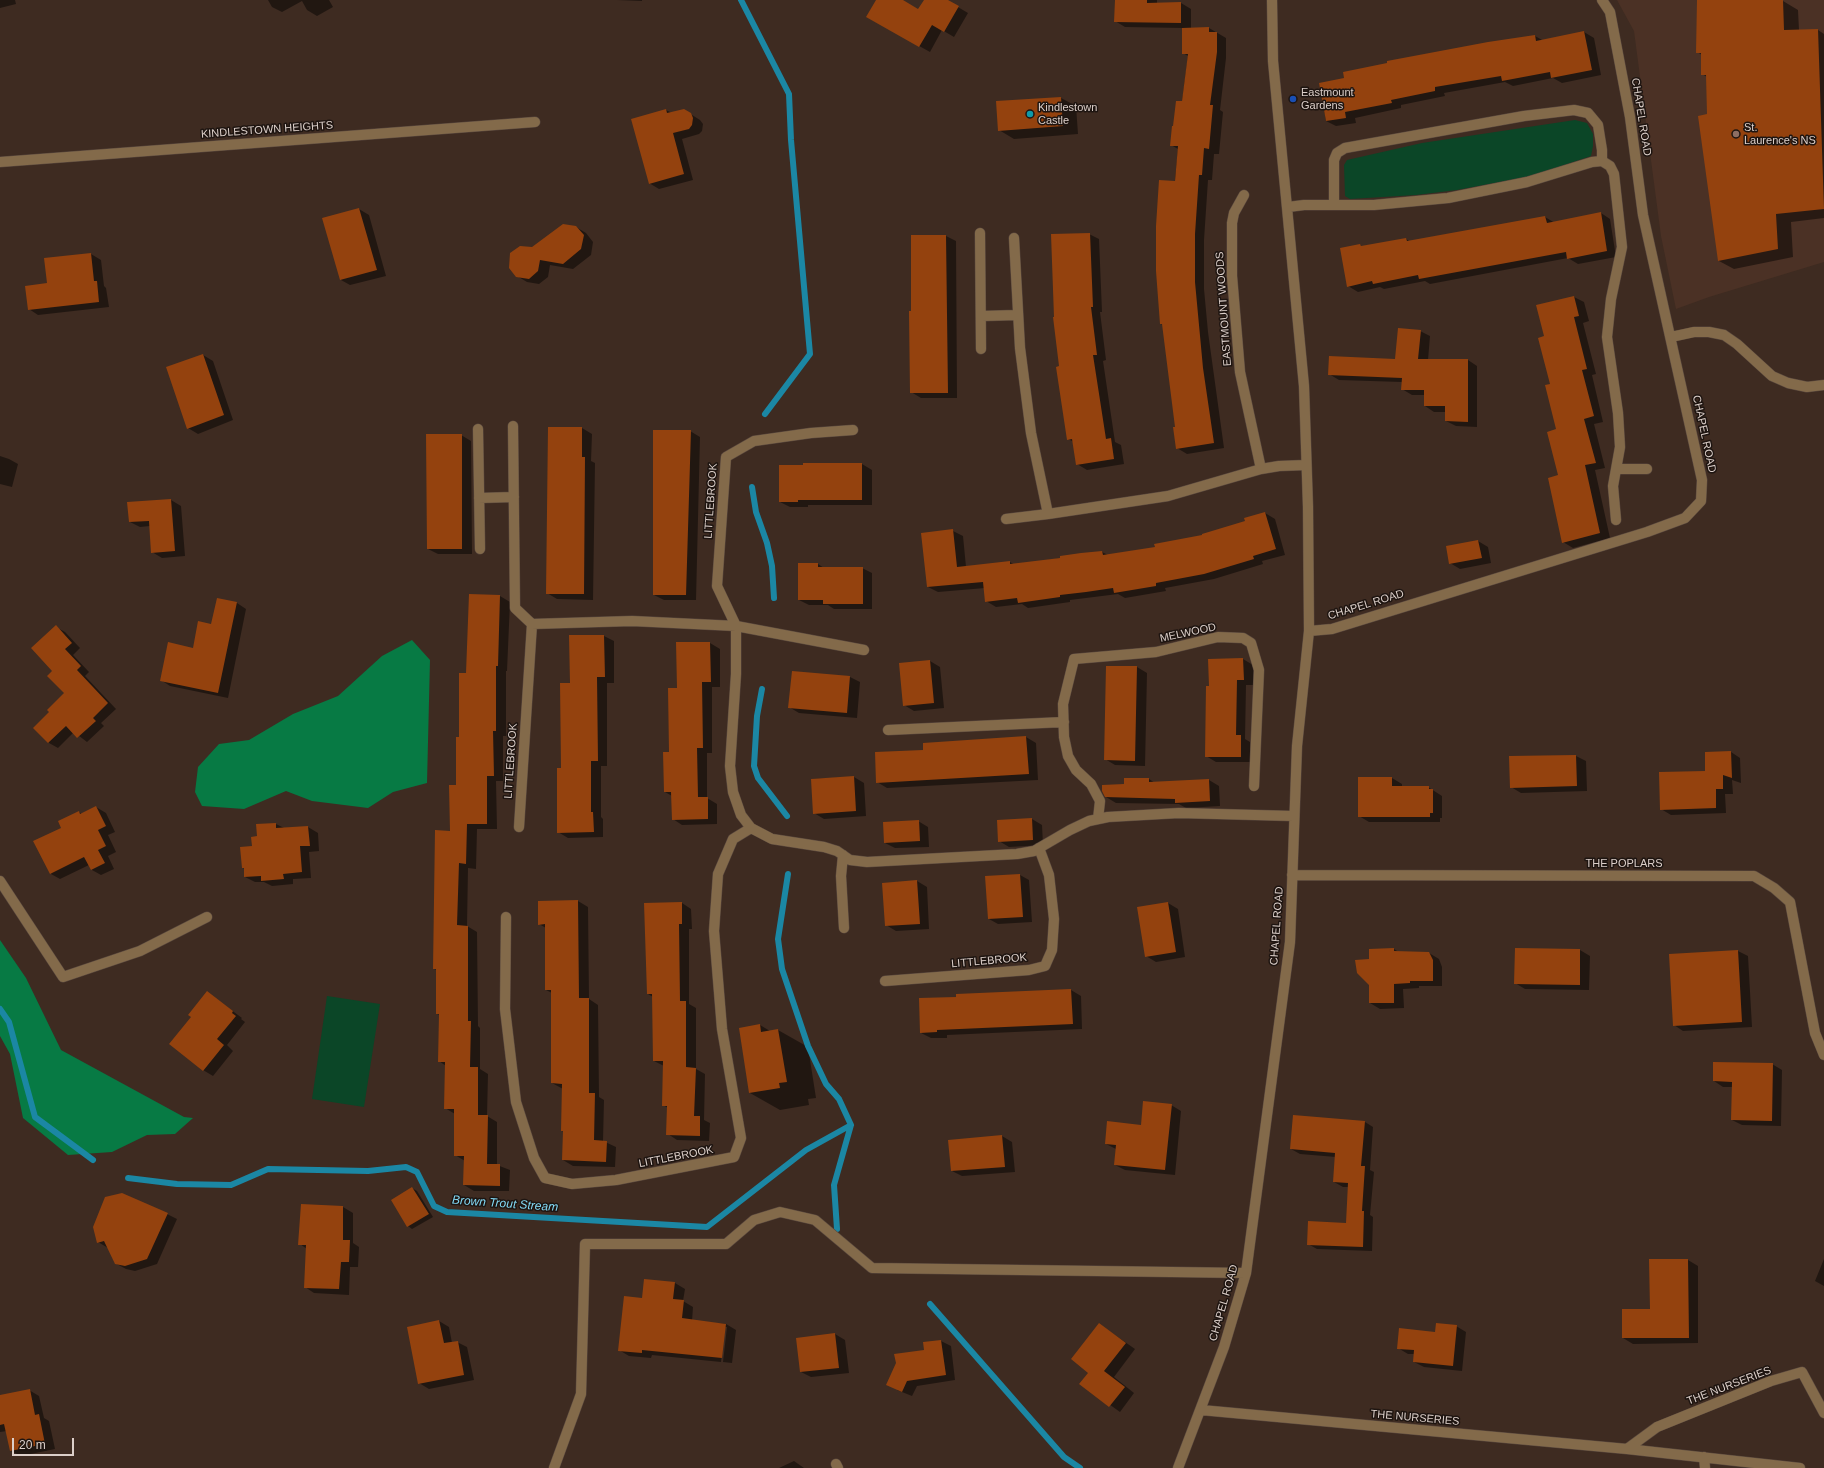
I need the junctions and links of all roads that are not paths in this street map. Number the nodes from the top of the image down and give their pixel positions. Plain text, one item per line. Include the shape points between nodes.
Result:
1 (1272, 0) edge
2 (1602, 0) edge
3 (536, 122) dead end
4 (1602, 161) junction
5 (0, 162) edge
6 (1244, 195) dead end
7 (1334, 205) junction
8 (1288, 207) junction
9 (980, 233) dead end
10 (1014, 238) dead end
11 (1018, 315) junction
12 (982, 316) junction
13 (1671, 337) junction
14 (981, 349) dead end
15 (1824, 385) edge
16 (512, 426) dead end
17 (478, 429) dead end
18 (853, 430) dead end
19 (1306, 465) junction
20 (1261, 469) junction
21 (1616, 469) junction
22 (1647, 469) dead end
23 (514, 497) junction
24 (479, 498) junction
25 (1048, 514) junction
26 (1006, 519) dead end
27 (1616, 520) dead end
28 (480, 549) dead end
29 (532, 624) junction
30 (736, 626) junction
31 (1309, 631) junction
32 (864, 650) dead end
33 (1064, 722) junction
34 (888, 730) dead end
35 (1254, 786) dead end
36 (1293, 816) junction
37 (1098, 819) junction
38 (519, 827) dead end
39 (751, 828) junction
40 (1039, 848) junction
41 (843, 855) junction
42 (1292, 875) junction
43 (0, 881) edge
44 (208, 917) dead end
45 (506, 917) dead end
46 (844, 928) dead end
47 (885, 981) dead end
48 (1824, 1055) edge
49 (1246, 1273) junction
50 (1201, 1410) junction
51 (1824, 1413) edge
52 (1627, 1449) junction
53 (1704, 1457) junction
54 (554, 1468) edge
55 (1178, 1468) edge
56 (1705, 1468) edge
57 (1800, 1468) edge

1 - 8 street via 1273,61
2 - 13 street, CHAPEL ROAD via 1610,12 1630,117 1643,215
3 - 5 street, KINDLESTOWN HEIGHTS
4 - 7 street via 1528,182 1448,198 1374,205
4 - 7 street via 1598,125 1588,113 1574,110 1524,116 1345,148 1337,152 1334,160
4 - 21 street via 1610,166 1614,174 1622,248 1611,299 1607,337 1618,413 1620,447
6 - 20 street, EASTMOUNT WOODS via 1234,213 1232,223 1234,308 1240,372
7 - 8 street
8 - 19 street via 1304,386
9 - 12 street
10 - 11 street
11 - 12 street
11 - 25 street via 1031,433
12 - 14 street
13 - 15 street via 1701,332 1724,335 1772,376 1807,387
13 - 31 street, CHAPEL ROAD via 1702,480 1701,501 1685,518 1332,630
16 - 23 street
17 - 24 street
18 - 30 street, LITTLEBROOK via 754,441 726,456 717,586
19 - 20 street
19 - 31 street
20 - 25 street via 1168,496
21 - 22 street
21 - 27 street via 1613,486
23 - 24 street
23 - 29 street via 515,608
24 - 28 street
25 - 26 street
29 - 30 street via 632,621
29 - 38 street, LITTLEBROOK
30 - 32 street
30 - 39 street, LITTLEBROOK via 736,674 730,766 733,792 741,815
31 - 36 street, CHAPEL ROAD via 1297,746
33 - 34 street
33 - 35 street, MELWOOD via 1063,704 1074,659 1156,652 1218,637 1243,638 1251,643 1259,670
33 - 37 street, MELWOOD via 1068,756 1076,770 1092,784 1100,801
36 - 37 street, LITTLEBROOK via 1179,813
36 - 42 street, CHAPEL ROAD
37 - 40 street, LITTLEBROOK via 1070,830
39 - 41 street, LITTLEBROOK via 772,839 824,847
39 - 45 street, LITTLEBROOK via 733,839 718,874 714,930 722,1028 741,1138 734,1157 616,1180 572,1184 545,1178 534,1158 516,1102 505,1009
40 - 41 street, LITTLEBROOK via 1017,854 867,862 850,860
40 - 47 street, LITTLEBROOK via 1049,875 1054,919 1052,950 1045,966 1029,970
41 - 46 street via 841,876
42 - 48 street, THE POPLARS via 1754,876 1790,902 1815,1033
42 - 49 street, CHAPEL ROAD via 1290,942
43 - 44 street via 63,976 140,951
49 - 50 street, CHAPEL ROAD via 1224,1347
49 - 54 street via 872,1268 815,1220 780,1212 754,1220 726,1244 584,1244 581,1394
50 - 52 street, THE NURSERIES
50 - 55 street, CHAPEL ROAD
51 - 52 street, THE NURSERIES via 1802,1372 1656,1427
52 - 53 street, THE NURSERIES
53 - 56 street
53 - 57 street, THE NURSERIES

